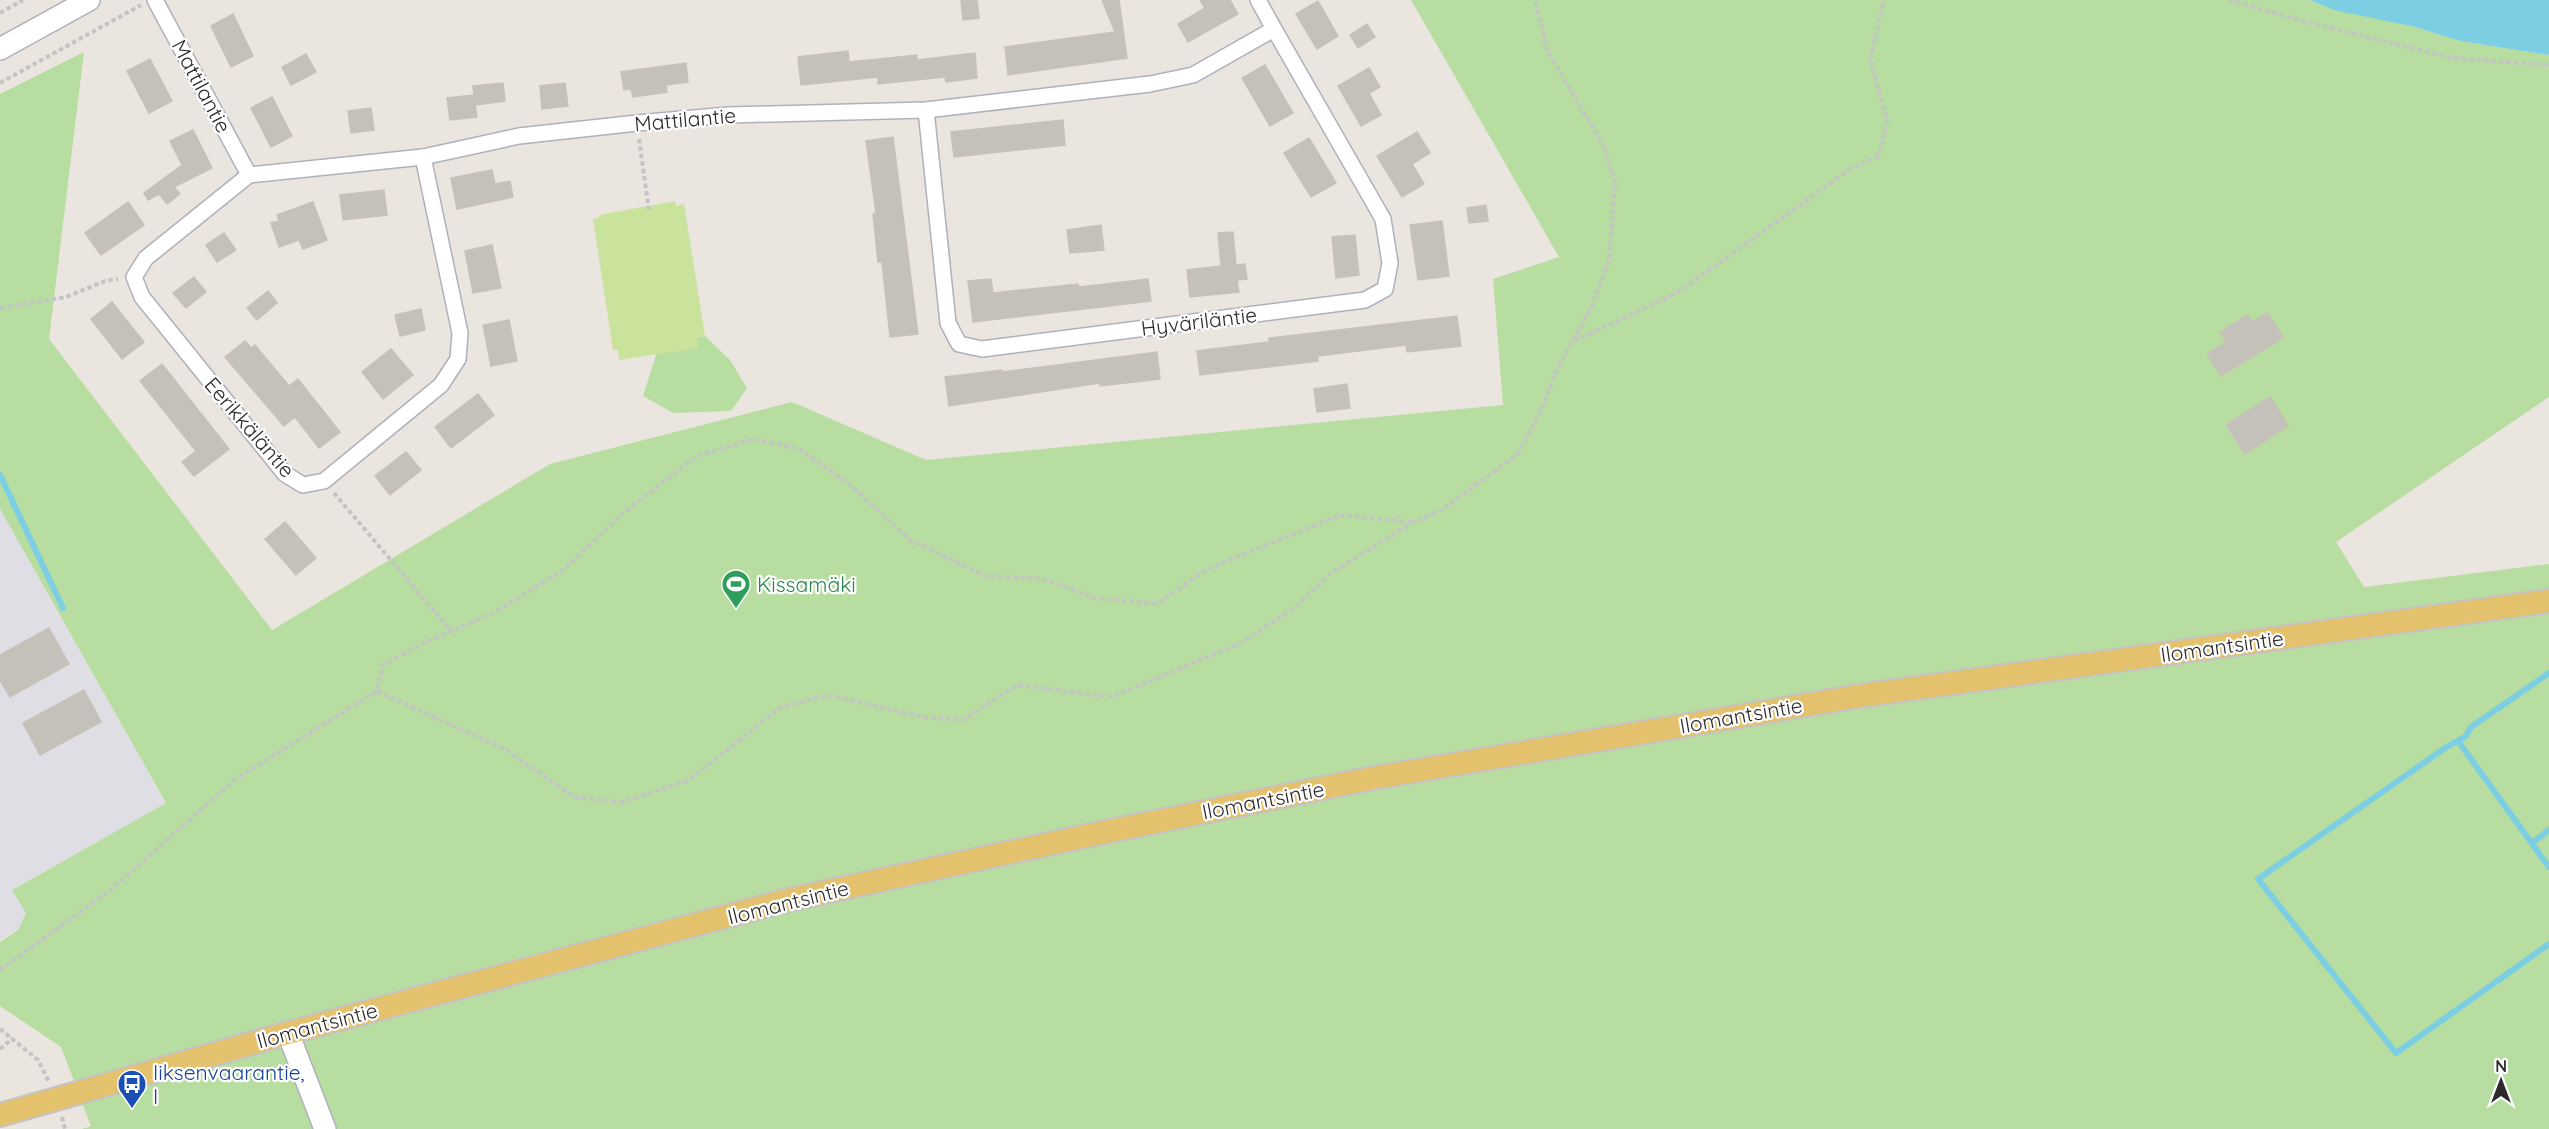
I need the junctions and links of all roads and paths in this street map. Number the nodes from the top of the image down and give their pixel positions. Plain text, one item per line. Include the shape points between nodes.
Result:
1 (23, 0) edge
2 (89, 0) edge
3 (150, 0) edge
4 (155, 0) edge
5 (1258, 0) edge
6 (1534, 0) edge
7 (1884, 0) edge
8 (2229, 0) edge
9 (0, 13) edge
10 (1274, 29) junction
11 (0, 49) edge
12 (2549, 65) edge
13 (0, 83) edge
14 (926, 110) junction
15 (637, 123) junction
16 (423, 157) junction
17 (249, 175) junction
18 (649, 210) dead end
19 (135, 277) junction
20 (0, 308) edge
21 (1574, 342) junction
22 (324, 481) junction
23 (1414, 522) junction
24 (2549, 601) edge
25 (451, 631) junction
26 (377, 691) junction
27 (0, 970) edge
28 (0, 1029) edge
29 (288, 1033) junction
30 (13, 1038) junction
31 (0, 1049) edge
32 (57, 1097) junction
33 (1, 1114) edge
34 (64, 1129) edge
35 (325, 1129) edge

1 - 9 path
2 - 11 street
3 - 13 path
4 - 17 street, Mattilantie
5 - 10 street
6 - 21 path via 1548,52 1604,147 1615,183 1609,261
7 - 21 path via 1870,60 1887,120 1879,156 1850,169 1680,291
8 - 12 path via 2452,58
10 - 14 street, Mattilantie via 1193,75 1150,84
10 - 14 street, Hyväriläntie via 1383,219 1390,263 1385,289 1365,300 982,349 959,344 948,323
14 - 15 street, Mattilantie via 728,115
15 - 16 street, Mattilantie via 519,136
15 - 18 path
16 - 17 street, Mattilantie
16 - 22 street, Eerikkäläntie via 460,333 458,359 441,385
17 - 19 street via 146,258
19 - 20 path via 105,281 66,297
19 - 22 street, Eerikkäläntie via 142,297 285,474 303,485
21 - 23 path via 1555,373 1518,454 1440,511
22 - 25 path
23 - 25 path via 1340,515 1205,570 1157,604 1095,598 1044,579 986,576 910,540 848,483 799,450 754,439 697,456 622,514 563,570 497,612
23 - 26 path via 1331,573 1294,608 1241,643 1112,697 1017,685 963,720 923,717 828,695 781,707 689,780 622,802 574,797 505,749
24 - 29 main road, Ilomantsintie via 1865,694 1373,778 788,900
25 - 26 path via 383,665
26 - 27 path via 234,780 112,889
28 - 30 path
29 - 32 main road, Ilomantsintie
29 - 35 street
30 - 31 path
30 - 32 path via 38,1059
32 - 33 main road, Ilomantsintie
32 - 34 path

